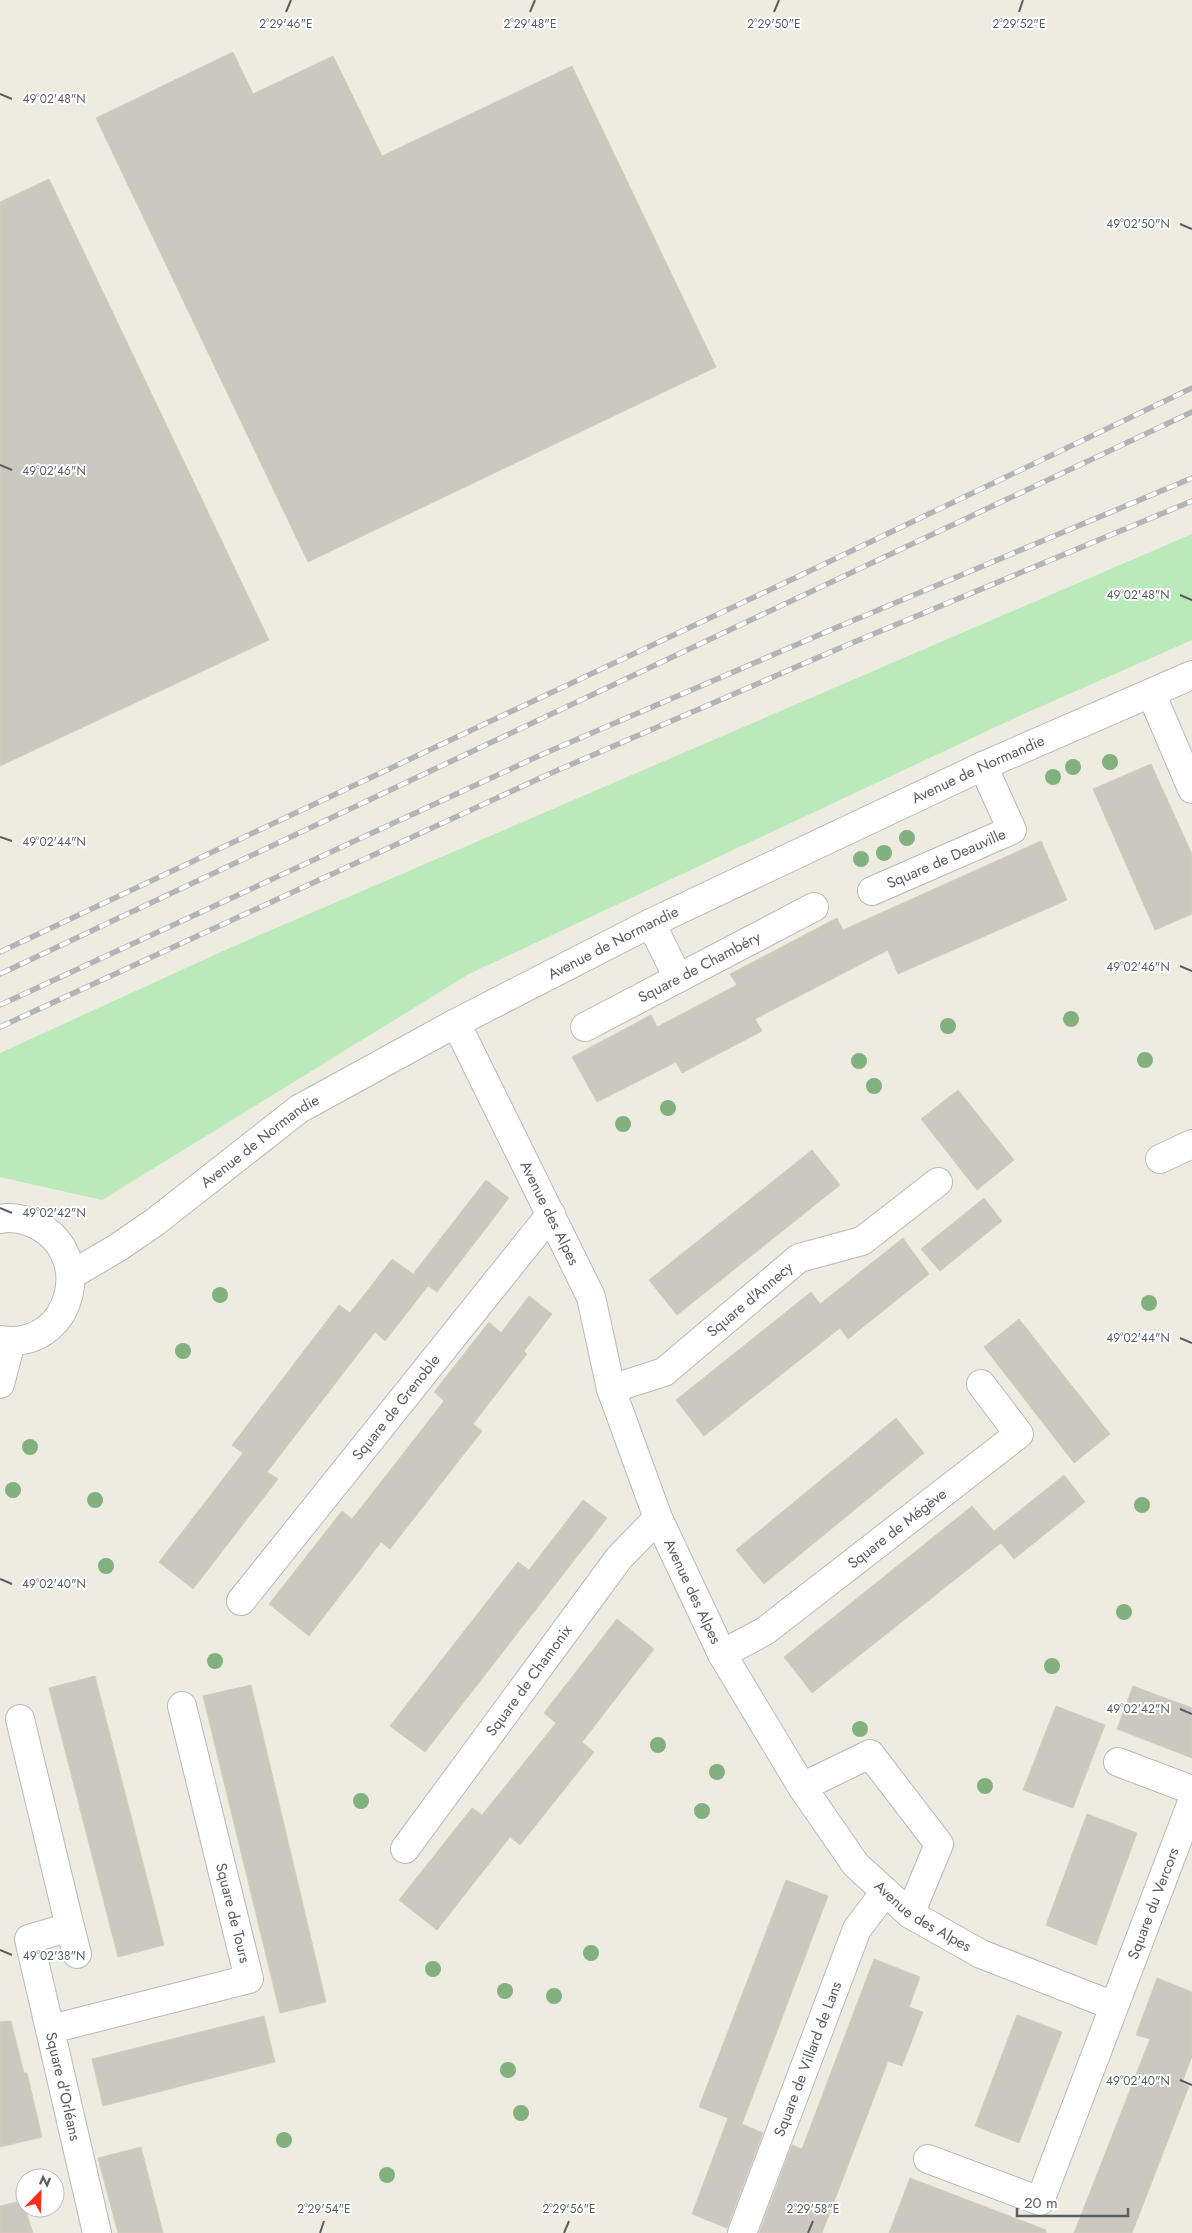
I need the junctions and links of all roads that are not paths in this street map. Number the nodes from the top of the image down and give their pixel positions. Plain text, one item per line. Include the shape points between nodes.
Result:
1 (1192, 676) edge
2 (1151, 693) junction
3 (984, 766) junction
4 (1192, 789) edge
5 (872, 891) dead end
6 (814, 907) dead end
7 (652, 923) junction
8 (678, 978) junction
9 (456, 1023) junction
10 (584, 1027) dead end
11 (1192, 1144) edge
12 (1160, 1159) dead end
13 (938, 1182) dead end
14 (551, 1214) junction
15 (1, 1215) edge
16 (71, 1275) junction
17 (5, 1341) edge
18 (0, 1384) edge
19 (981, 1384) dead end
20 (611, 1389) junction
21 (658, 1518) junction
22 (240, 1601) dead end
23 (722, 1654) junction
24 (182, 1706) dead end
25 (20, 1719) dead end
26 (1118, 1762) dead end
27 (802, 1787) junction
28 (1192, 1790) edge
29 (1192, 1802) edge
30 (405, 1849) dead end
31 (885, 1892) junction
32 (910, 1914) junction
33 (70, 1927) junction
34 (77, 1954) dead end
35 (1114, 2006) junction
36 (51, 2029) junction
37 (928, 2159) dead end
38 (97, 2233) edge
39 (742, 2233) edge

1 - 2 street, Avenue de Normandie
2 - 3 street, Avenue de Normandie
2 - 4 street
3 - 5 street, Square de Deauville via 1012,830
3 - 7 street, Avenue de Normandie
6 - 8 street, Square de Chambéry
7 - 8 street
7 - 9 street, Avenue de Normandie
8 - 10 street, Square de Chambéry
9 - 14 street, Avenue des Alpes
9 - 16 street, Avenue de Normandie via 299,1109 155,1222
11 - 12 street
13 - 20 street, Square d'Annecy via 862,1241 799,1258 664,1372
14 - 20 street, Avenue des Alpes via 592,1297
14 - 22 street, Square de Grenoble
15 - 16 street via 41,1227 56,1239 66,1256
16 - 17 street via 70,1295 62,1314 48,1328 31,1338
17 - 18 street
19 - 23 street, Square de Mégève via 1019,1434 765,1631
20 - 21 street, Avenue des Alpes
21 - 23 street, Avenue des Alpes
21 - 30 street, Square de Chamonix via 619,1558
23 - 27 street, Avenue des Alpes
24 - 36 street, Square de Tours via 249,1979
25 - 33 street
26 - 28 street
27 - 31 street, Avenue des Alpes via 856,1865
27 - 32 street via 870,1754 939,1844
29 - 35 street, Square du Vercors
31 - 32 street, Avenue des Alpes
31 - 39 street, Square de Villard de Lans via 857,1929
32 - 35 street, Avenue des Alpes via 981,1954
33 - 34 street
33 - 36 street, Square d'Orléans via 26,1928
35 - 37 street, Square du Vercors via 1040,2201
36 - 38 street, Square d'Orléans

